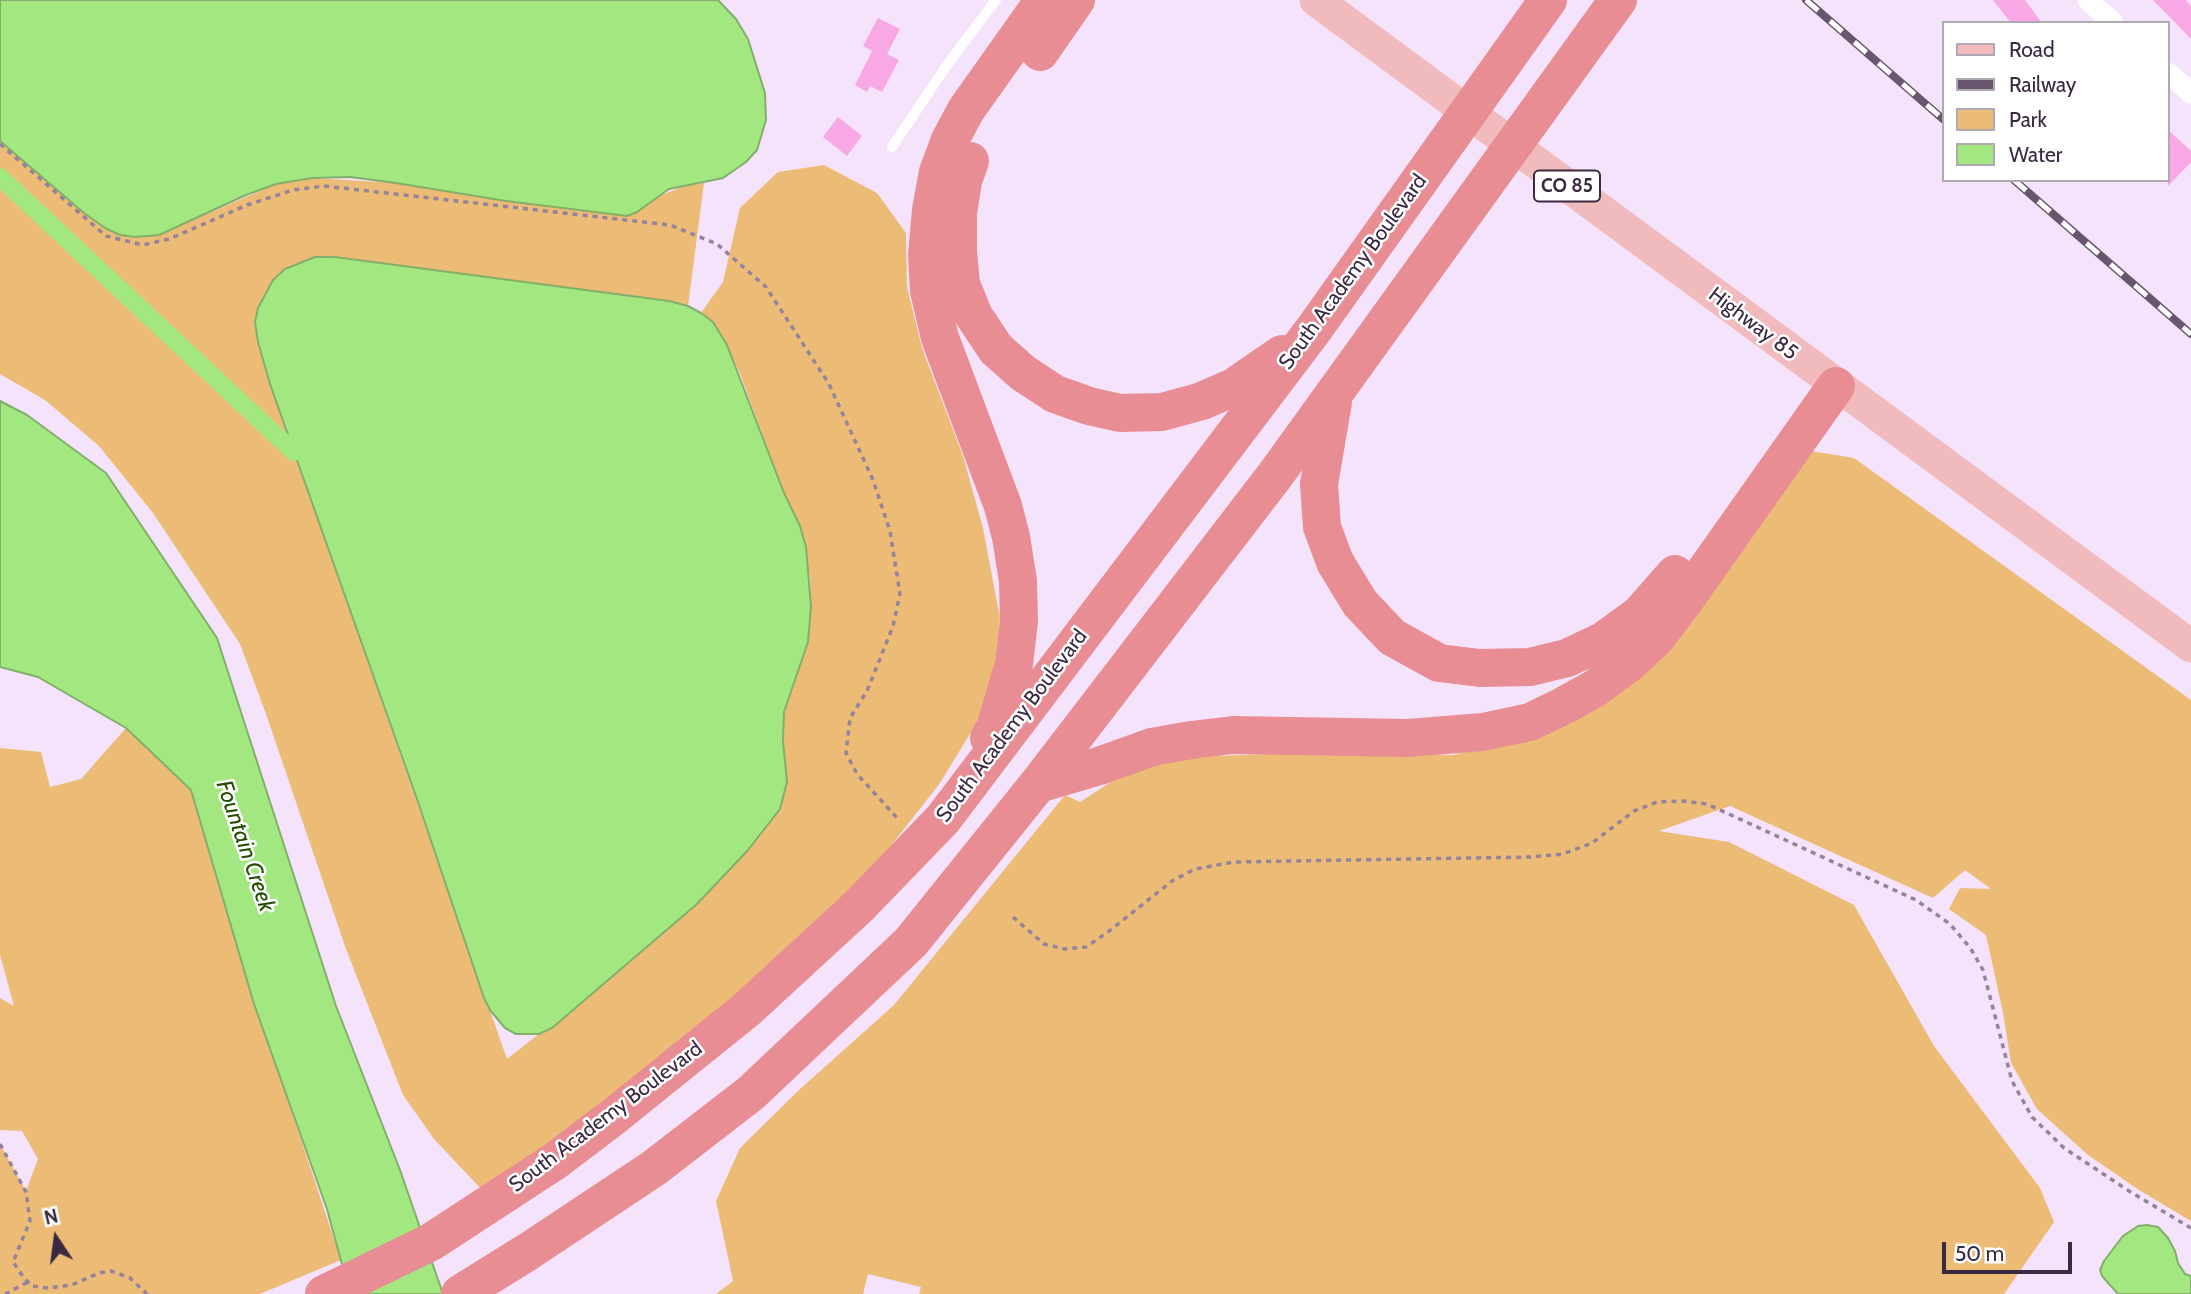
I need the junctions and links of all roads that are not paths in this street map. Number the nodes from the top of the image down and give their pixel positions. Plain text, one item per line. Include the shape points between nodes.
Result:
1 (996, 0) edge
2 (1044, 0) edge
3 (1076, 0) edge
4 (1316, 0) edge
5 (1548, 0) edge
6 (1618, 0) edge
7 (2088, 0) edge
8 (2111, 21) edge
9 (2170, 75) edge
10 (2191, 93) edge
11 (892, 147) dead end
12 (1314, 329) junction
13 (1827, 379) junction
14 (1335, 391) junction
15 (2191, 646) edge
16 (1038, 784) junction
17 (943, 818) junction
18 (324, 1294) edge
19 (460, 1294) edge

1 - 11 lane
2 - 17 highway via 966,110 938,172 931,210 929,291 940,338 1003,506 1018,581 1019,621 1014,664 995,728
3 - 12 highway via 989,124 963,181 958,213 961,284 974,316 996,349 1055,394 1120,412 1162,412 1234,387
4 - 13 main road, Highway 85 / CO 85
5 - 12 highway, South Academy Boulevard
6 - 14 highway
7 - 8 street
9 - 10 street
12 - 17 highway, South Academy Boulevard
13 - 14 highway via 1640,614 1603,641 1567,658 1530,667 1439,663 1392,637 1360,603 1335,562 1322,527 1319,484
13 - 15 main road, Highway 85 / CO 85
13 - 16 highway via 1656,638 1594,689 1563,706 1530,722 1483,732 1408,738 1233,735 1191,740 1152,747
14 - 16 highway
16 - 19 highway via 911,942 751,1093 654,1168
17 - 18 highway, South Academy Boulevard via 859,906 746,1010 613,1118 431,1242

